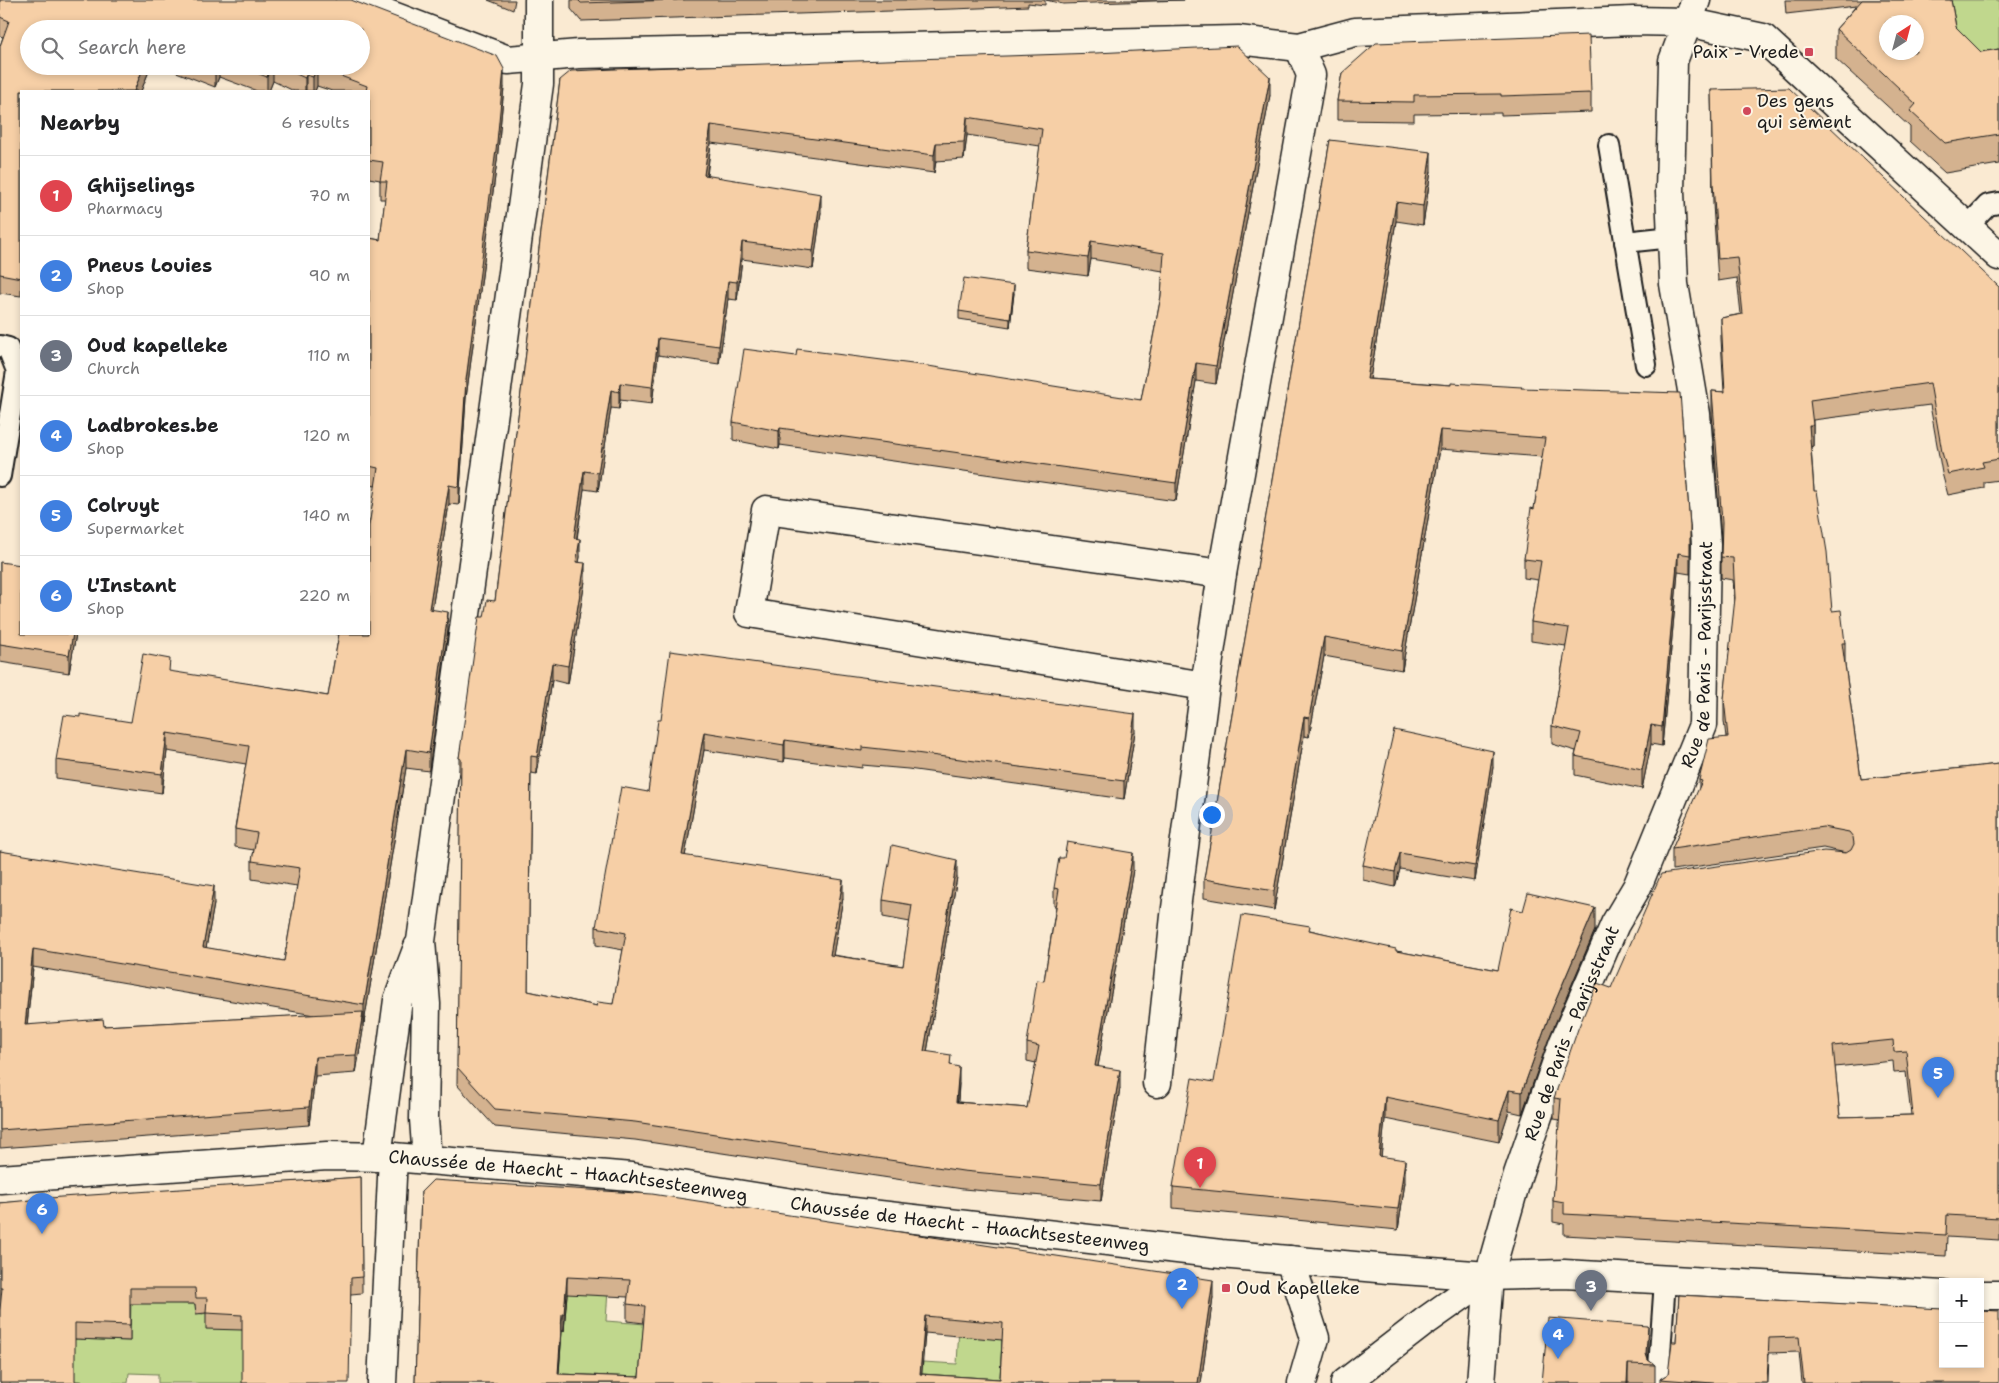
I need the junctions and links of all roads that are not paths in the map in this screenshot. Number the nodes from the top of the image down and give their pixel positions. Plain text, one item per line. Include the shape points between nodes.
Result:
1 (351, 0) edge
2 (539, 0) edge
3 (1692, 11) edge
4 (1299, 47) junction
5 (538, 57) junction
6 (1609, 145) dead end
7 (1999, 203) edge
8 (1967, 227) junction
9 (1672, 237) junction
10 (1625, 242) junction
11 (1999, 256) edge
12 (0, 346) edge
13 (1646, 365) dead end
14 (0, 476) edge
15 (1222, 574) junction
16 (1205, 686) junction
17 (421, 940) junction
18 (1157, 1083) dead end
19 (385, 1157) junction
20 (426, 1160) junction
21 (0, 1179) edge
22 (1290, 1260) junction
23 (1489, 1276) junction
24 (1665, 1280) junction
25 (1939, 1295) edge
26 (1984, 1295) edge
27 (1999, 1295) edge
28 (382, 1383) edge
29 (1302, 1383) edge
30 (1344, 1383) edge
31 (1481, 1383) edge
32 (1658, 1383) edge

1 - 5 street via 508,60
2 - 5 street
3 - 4 street via 1633,21 1355,32
3 - 8 street via 1763,38
3 - 9 street, Rue de Paris - Parijsstraat via 1673,61
4 - 5 street via 1238,40 599,53
4 - 15 street via 1311,75
5 - 17 street via 539,84
6 - 10 lane
7 - 8 lane via 1988,205
8 - 11 street
9 - 10 lane
9 - 23 street, Rue de Paris - Parijsstraat via 1674,284 1696,414 1706,544 1702,725 1648,886 1614,924 1563,1044 1518,1174
10 - 13 lane
12 - 14 lane via 8,348 17,372
15 - 16 street
15 - 16 street via 766,510 750,613
16 - 18 street
17 - 19 street via 398,1000
17 - 20 street via 426,1004
19 - 20 street, Chaussée de Haecht - Haachtsesteenweg
19 - 21 street, Chaussée de Haecht - Haachtsesteenweg via 327,1156
19 - 28 street
20 - 22 street, Chaussée de Haecht - Haachtsesteenweg via 631,1177 836,1210
22 - 23 street, Chaussée de Haecht - Haachtsesteenweg
22 - 29 street via 1314,1338
23 - 24 street, Chaussée de Haecht - Haachtsesteenweg via 1564,1274
23 - 30 street
23 - 31 street, Rue de Paris - Parijsstraat
24 - 25 street, Chaussée de Haecht - Haachtsesteenweg
24 - 32 lane
26 - 27 street

